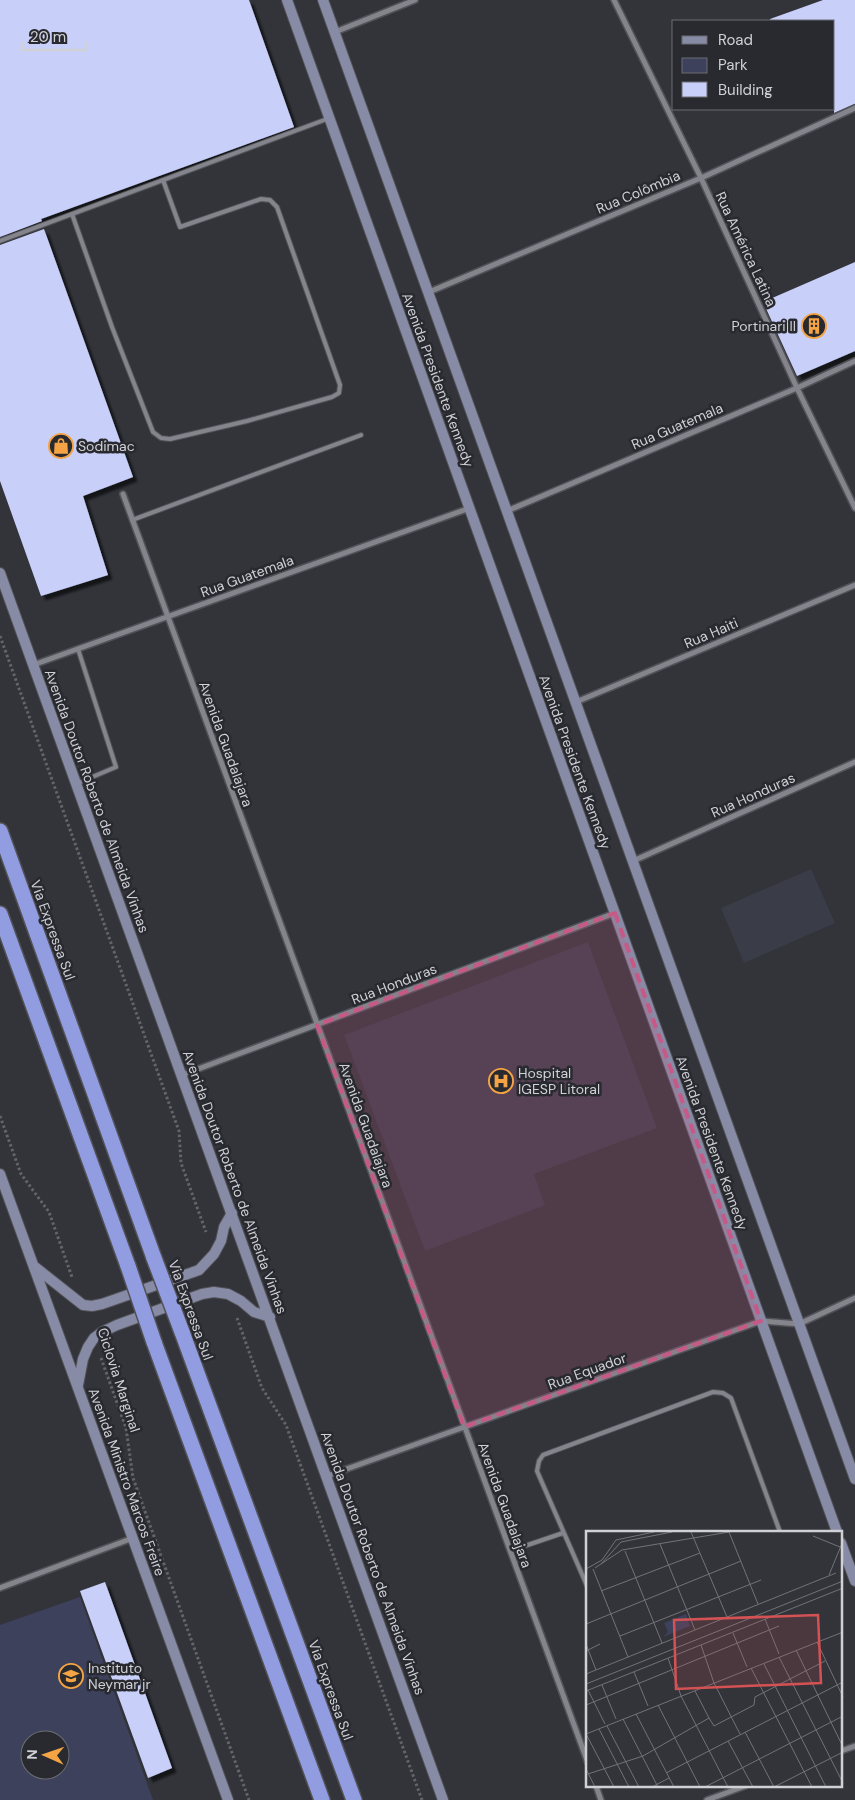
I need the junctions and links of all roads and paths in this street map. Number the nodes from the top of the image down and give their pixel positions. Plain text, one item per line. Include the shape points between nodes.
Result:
1 (287, 0) edge
2 (323, 0) edge
3 (416, 0) edge
4 (614, 0) edge
5 (335, 32) junction
6 (855, 108) edge
7 (330, 118) junction
8 (701, 178) junction
9 (163, 180) junction
10 (72, 214) junction
11 (0, 240) edge
12 (428, 292) junction
13 (855, 361) edge
14 (797, 388) junction
15 (361, 435) dead end
16 (123, 494) dead end
17 (470, 508) junction
18 (855, 508) edge
19 (507, 511) junction
20 (132, 520) junction
21 (0, 573) edge
22 (855, 585) edge
23 (167, 616) junction
24 (78, 649) junction
25 (33, 665) junction
26 (576, 702) junction
27 (855, 762) edge
28 (76, 784) junction
29 (0, 831) edge
30 (633, 861) junction
31 (615, 913) junction
32 (0, 914) edge
33 (317, 1025) junction
34 (182, 1075) junction
35 (0, 1116) edge
36 (0, 1174) edge
37 (232, 1212) junction
38 (34, 1267) junction
39 (855, 1298) edge
40 (83, 1305) junction
41 (270, 1317) junction
42 (761, 1321) junction
43 (799, 1324) junction
44 (94, 1338) junction
45 (78, 1387) junction
46 (464, 1427) junction
47 (327, 1476) junction
48 (855, 1479) edge
49 (780, 1531) edge
50 (838, 1531) edge
51 (563, 1533) junction
52 (133, 1538) junction
53 (842, 1546) edge
54 (510, 1551) junction
55 (855, 1581) edge
56 (586, 1584) edge
57 (0, 1588) edge
58 (855, 1746) edge
59 (842, 1751) edge
60 (586, 1758) edge
61 (597, 1788) edge
62 (740, 1788) edge
63 (228, 1800) edge
64 (249, 1800) edge
65 (322, 1800) edge
66 (354, 1800) edge
67 (443, 1800) edge
68 (601, 1800) edge
69 (707, 1800) edge

1 - 7 main road, Avenida Presidente Kennedy
2 - 5 main road, Avenida Presidente Kennedy
3 - 5 street
4 - 8 street, Rua América Latina
5 - 12 main road, Avenida Presidente Kennedy
6 - 8 street, Rua Colômbia
7 - 9 lane
7 - 17 main road, Avenida Presidente Kennedy
8 - 12 street, Rua Colômbia
8 - 14 street, Rua América Latina
9 - 10 lane
9 - 10 lane via 180,227 261,199 270,200 277,207 340,385 339,393 247,421 170,439 161,438 153,432
10 - 11 lane
12 - 19 main road, Avenida Presidente Kennedy
13 - 14 street, Rua Guatemala
14 - 18 street, Rua América Latina
14 - 19 street, Rua Guatemala
15 - 20 lane
16 - 20 street, Avenida Guadalajara
17 - 23 street, Rua Guatemala
17 - 31 main road, Avenida Presidente Kennedy
19 - 26 main road, Avenida Presidente Kennedy
20 - 23 street, Avenida Guadalajara
21 - 25 main road, Avenida Doutor Roberto de Almeida Vinhas
22 - 26 street, Rua Haiti
23 - 24 street, Rua Guatemala
23 - 33 street, Avenida Guadalajara
24 - 25 street, Rua Guatemala
24 - 28 lane via 116,767
25 - 28 main road, Avenida Doutor Roberto de Almeida Vinhas
26 - 30 main road, Avenida Presidente Kennedy
27 - 30 street, Rua Honduras
28 - 34 main road, Avenida Doutor Roberto de Almeida Vinhas
29 - 66 highway, Via Expressa Sul, bridge
30 - 43 main road, Avenida Presidente Kennedy
31 - 33 street, Rua Honduras
31 - 42 main road, Avenida Presidente Kennedy
32 - 65 highway, bridge
33 - 34 street, Rua Honduras
33 - 46 street, Avenida Guadalajara
34 - 37 main road, Avenida Doutor Roberto de Almeida Vinhas
35 - 40 path via 21,1174 49,1212
36 - 38 main road, Avenida Ministro Marcos Freire
37 - 40 main road via 214,1254 199,1270 102,1304
37 - 41 main road, Avenida Doutor Roberto de Almeida Vinhas
38 - 40 main road
38 - 45 main road, Avenida Ministro Marcos Freire
39 - 43 street, Rua Equador
41 - 44 main road via 254,1312 228,1294 214,1292 117,1325
41 - 47 main road, Avenida Doutor Roberto de Almeida Vinhas
42 - 43 street, Rua Equador
42 - 46 street, Rua Equador
42 - 50 main road, Avenida Presidente Kennedy
43 - 48 main road, Avenida Presidente Kennedy
44 - 45 main road via 83,1359
44 - 64 path, Ciclovia Marginal via 126,1428 133,1478
45 - 52 main road, Avenida Ministro Marcos Freire
46 - 47 street, Rua Equador
46 - 54 street, Avenida Guadalajara
47 - 67 main road, Avenida Doutor Roberto de Almeida Vinhas
49 - 51 lane via 731,1398 712,1392 543,1455 537,1471
51 - 54 lane
51 - 56 lane
52 - 57 street
52 - 63 main road, Avenida Ministro Marcos Freire
53 - 55 main road
54 - 60 street, Avenida Guadalajara
58 - 59 street
61 - 68 street
62 - 69 street

